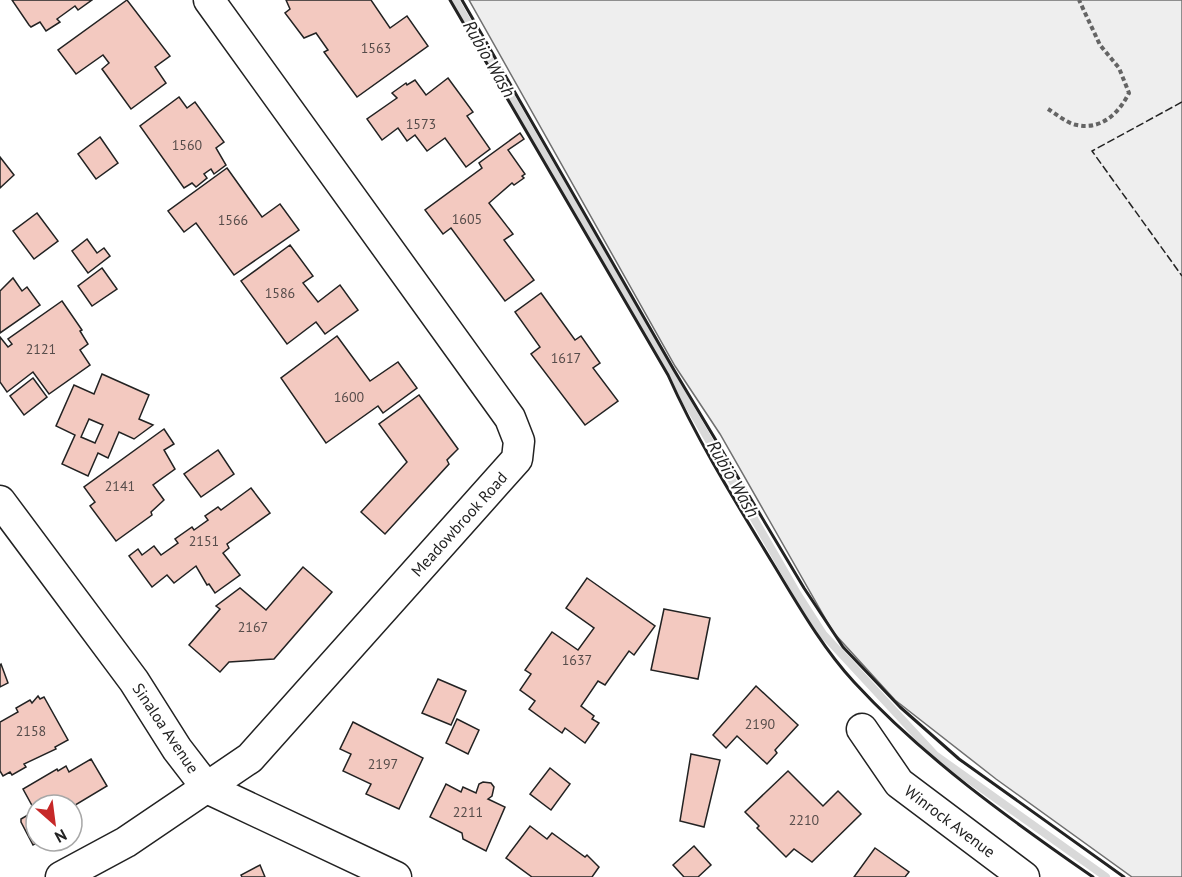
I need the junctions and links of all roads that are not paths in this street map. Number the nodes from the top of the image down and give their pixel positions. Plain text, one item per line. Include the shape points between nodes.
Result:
1 (209, 0) edge
2 (0, 501) edge
3 (862, 729) dead end
4 (207, 788) junction
5 (61, 877) edge
6 (396, 877) edge
7 (1024, 877) edge

1 - 4 street, Meadowbrook Road via 510,418 519,441 517,459 250,758
2 - 4 street, Sinaloa Avenue via 134,681
3 - 7 street, Winrock Avenue via 899,783
4 - 5 street, Meadowbrook Road via 126,842
4 - 6 street, Sinaloa Avenue

